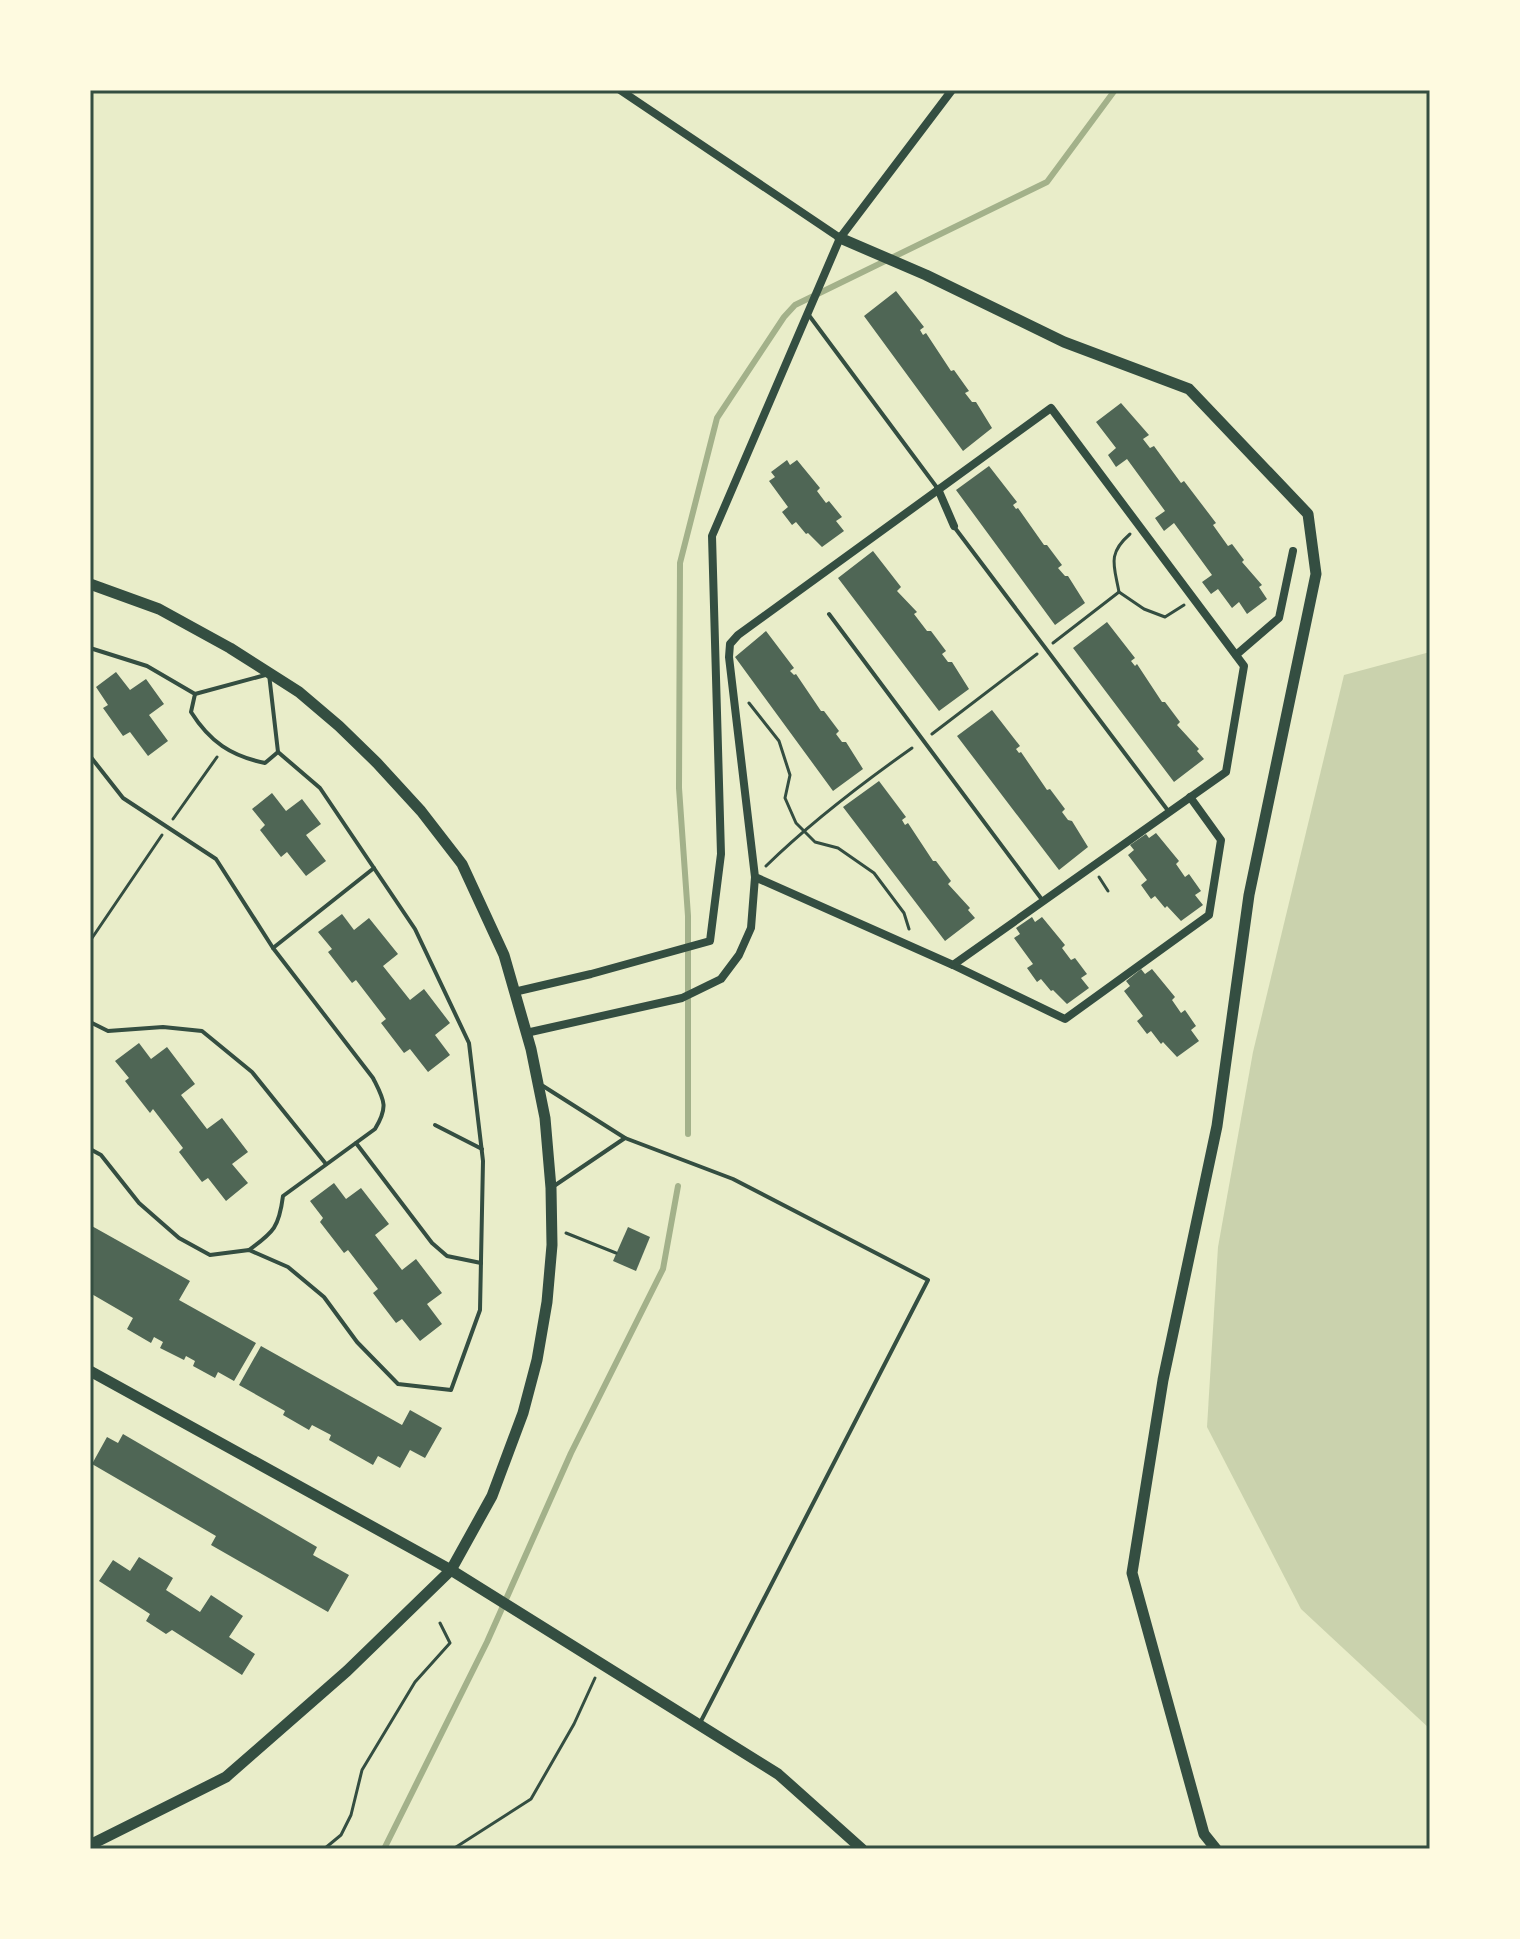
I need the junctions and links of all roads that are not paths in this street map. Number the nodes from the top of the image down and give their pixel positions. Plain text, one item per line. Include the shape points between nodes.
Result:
1 (620, 90) edge
2 (952, 90) edge
3 (840, 238) junction
4 (807, 312) junction
5 (938, 489) junction
6 (954, 526) joint
7 (1293, 551) dead end
8 (90, 584) edge
9 (829, 614) dead end
10 (90, 648) edge
11 (1236, 655) junction
12 (269, 674) junction
13 (195, 694) junction
14 (278, 752) junction
15 (90, 756) edge
16 (1190, 797) junction
17 (1169, 812) junction
18 (374, 868) junction
19 (755, 877) junction
20 (1043, 901) junction
21 (273, 948) junction
22 (953, 965) junction
23 (514, 992) junction
24 (90, 1022) edge
25 (526, 1033) junction
26 (538, 1084) junction
27 (435, 1125) dead end
28 (625, 1138) junction
29 (356, 1143) junction
30 (90, 1149) edge
31 (482, 1149) junction
32 (326, 1164) junction
33 (551, 1188) junction
34 (249, 1250) junction
35 (481, 1263) junction
36 (90, 1371) edge
37 (451, 1570) junction
38 (699, 1725) junction
39 (90, 1845) edge
40 (862, 1849) edge
41 (1216, 1849) edge

1 - 3 street
2 - 3 street
3 - 4 street
3 - 41 street via 1064,342 1189,389 1308,514 1316,574 1249,895 1217,1126 1163,1380 1132,1573 1204,1834
4 - 5 lane
4 - 23 street via 712,536 721,854 710,941
5 - 6 street
5 - 11 street via 1051,408
5 - 19 street via 730,644
6 - 17 lane
7 - 11 street via 1279,618
8 - 12 street via 159,609
9 - 20 lane
10 - 13 lane via 147,666
11 - 16 street via 1244,666 1226,772
12 - 13 lane
12 - 14 lane
12 - 23 street via 349,735 421,811 462,864 504,955
13 - 14 lane via 191,712 223,749 265,763
14 - 18 lane via 320,788
15 - 21 lane via 123,798 216,859
16 - 17 street
16 - 22 street via 1221,840 1209,915 1065,1019
17 - 20 street
18 - 21 lane
18 - 31 lane via 415,929 469,1043
19 - 22 street
19 - 25 street via 751,928 721,979 682,998
20 - 22 street
21 - 29 lane via 373,1078 384,1100 384,1114 375,1129
23 - 25 street
24 - 32 lane via 108,1031 202,1031 252,1072
25 - 26 street
26 - 28 lane
26 - 33 street
27 - 31 lane
28 - 33 lane
28 - 38 lane via 733,1179 928,1280
29 - 32 lane
29 - 35 lane via 432,1243 447,1256
30 - 34 lane via 179,1238 210,1255
31 - 35 lane
32 - 34 lane via 283,1196 274,1232
33 - 37 street via 547,1302 537,1360 492,1496
34 - 35 lane via 288,1267 324,1297 357,1342 398,1384 451,1390 480,1310
36 - 37 street
37 - 38 street
37 - 39 street via 226,1777
38 - 40 street via 778,1774

